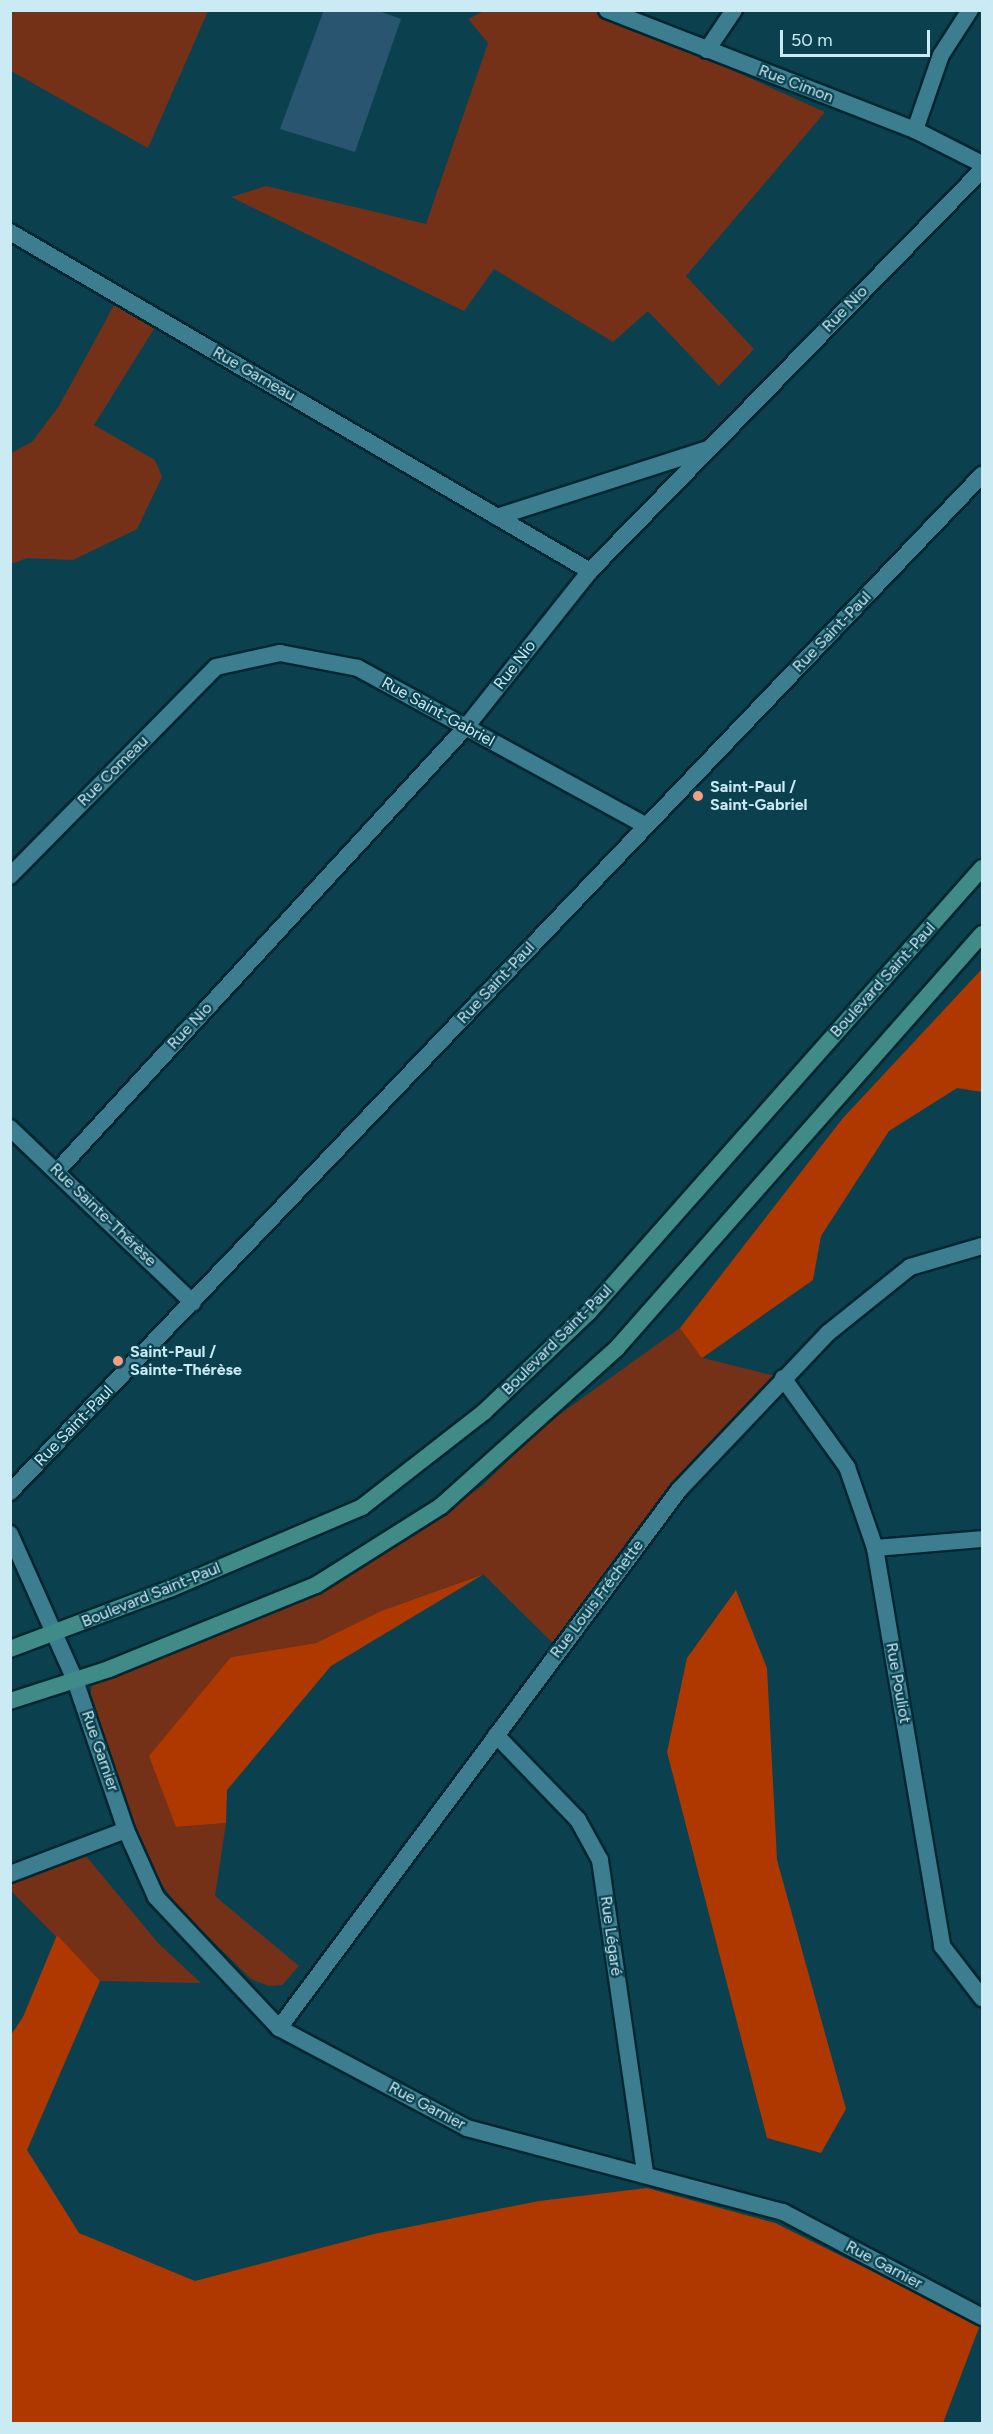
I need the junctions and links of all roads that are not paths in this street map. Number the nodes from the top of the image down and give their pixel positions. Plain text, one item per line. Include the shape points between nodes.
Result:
1 (607, 10) edge
2 (734, 10) edge
3 (970, 10) edge
4 (707, 50) junction
5 (915, 130) junction
6 (982, 164) edge
7 (982, 170) edge
8 (10, 232) edge
9 (708, 449) junction
10 (982, 475) edge
11 (497, 517) junction
12 (590, 571) junction
13 (216, 667) joint
14 (466, 727) junction
15 (645, 825) junction
16 (982, 868) edge
17 (10, 876) edge
18 (982, 934) edge
19 (10, 1128) edge
20 (58, 1170) junction
21 (982, 1246) edge
22 (193, 1303) junction
23 (783, 1378) junction
24 (10, 1492) edge
25 (10, 1534) edge
26 (982, 1539) edge
27 (875, 1548) junction
28 (56, 1632) junction
29 (10, 1649) edge
30 (78, 1688) junction
31 (10, 1701) edge
32 (496, 1735) junction
33 (126, 1830) junction
34 (10, 1874) edge
35 (982, 1998) edge
36 (279, 2028) junction
37 (645, 2173) junction
38 (982, 2317) edge

1 - 4 street, Rue Cimon
2 - 4 street
3 - 5 street via 941,55
4 - 5 street, Rue Cimon
5 - 6 street, Rue Cimon
7 - 9 street, Rue Nio
8 - 11 street, Rue Garneau
9 - 11 street
9 - 12 street, Rue Nio
10 - 15 street, Rue Saint-Paul
11 - 12 street, Rue Garneau
12 - 14 street, Rue Nio
13 - 14 street, Rue Saint-Gabriel via 280,653 358,669
13 - 17 street, Rue Comeau
14 - 15 street, Rue Saint-Gabriel
14 - 20 street, Rue Nio
15 - 22 street, Rue Saint-Paul
16 - 28 main road, Boulevard Saint-Paul via 590,1312 484,1412 362,1507
18 - 30 main road via 617,1348 441,1506 316,1585
19 - 20 street, Rue Sainte-Thérèse
20 - 22 street, Rue Sainte-Thérèse
21 - 23 street, Rue Louis Fréchette via 910,1267 828,1333
22 - 24 street, Rue Saint-Paul
23 - 27 street, Rue Pouliot via 847,1467
23 - 32 street, Rue Louis Fréchette via 679,1490
25 - 28 street, Rue Garnier
26 - 27 street
27 - 35 street, Rue Pouliot via 942,1946
28 - 29 main road, Boulevard Saint-Paul
28 - 30 street, Rue Garnier
30 - 31 main road
30 - 33 street, Rue Garnier
32 - 36 street, Rue Louis Fréchette
32 - 37 street, Rue Légaré via 578,1820 600,1860
33 - 34 street
33 - 36 street, Rue Garnier via 156,1897
36 - 37 street, Rue Garnier via 467,2128
37 - 38 street, Rue Garnier via 783,2212

